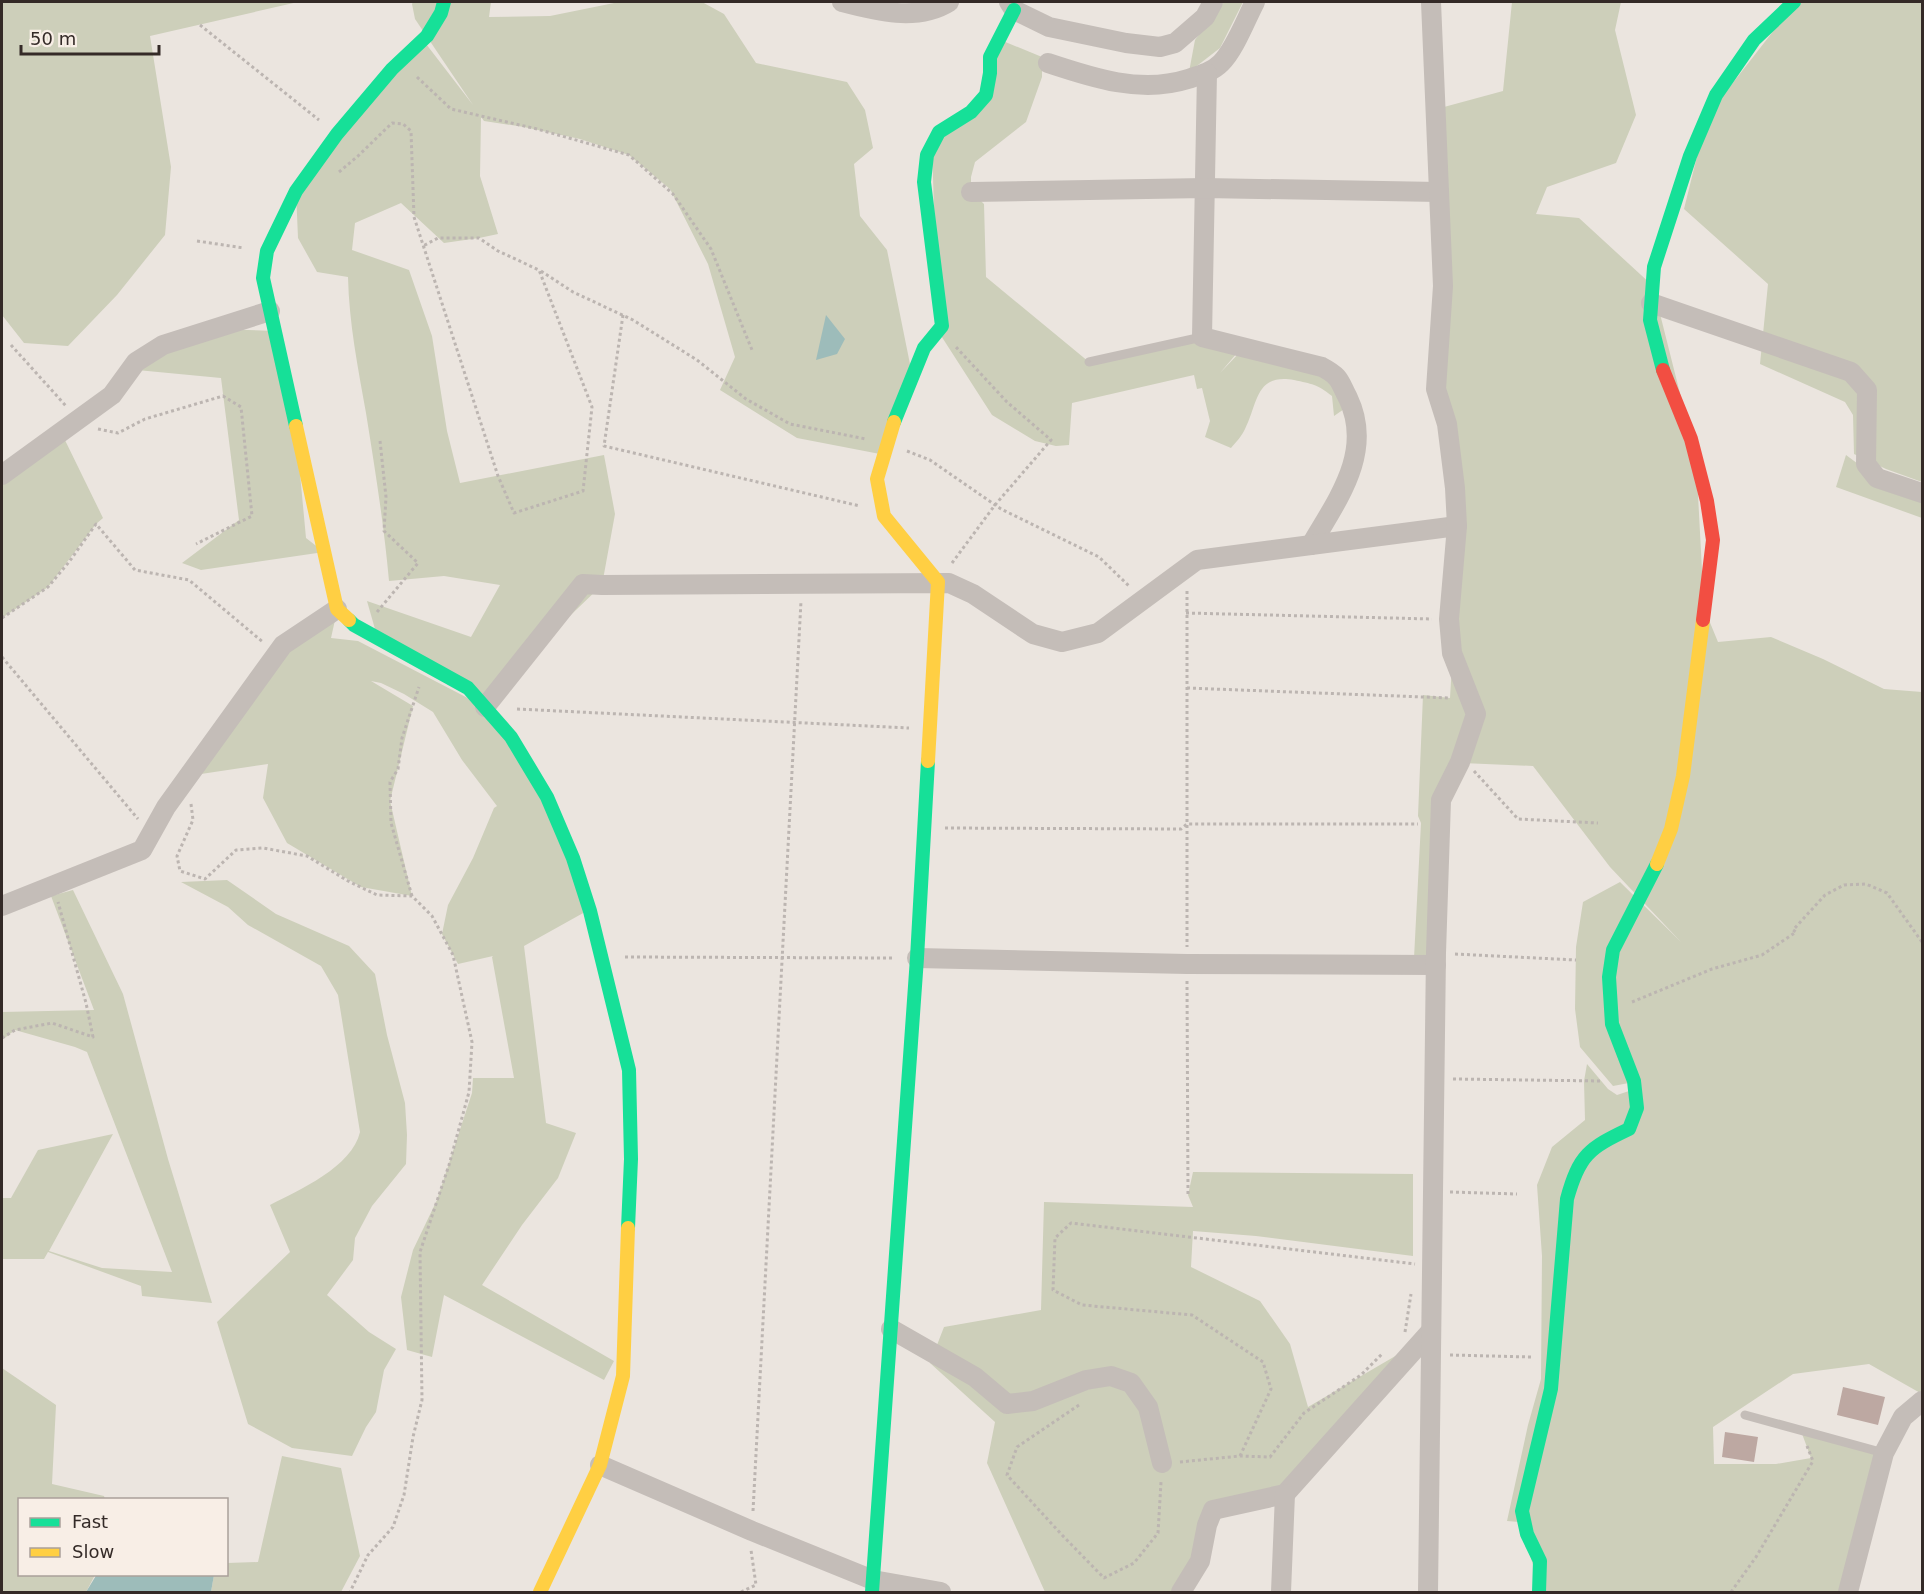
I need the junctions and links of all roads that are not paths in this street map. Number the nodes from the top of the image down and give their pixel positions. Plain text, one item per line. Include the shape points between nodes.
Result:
1 (444, 2) edge
2 (842, 2) edge
3 (949, 2) edge
4 (1213, 2) edge
5 (1255, 2) edge
6 (1431, 2) edge
7 (1794, 2) edge
8 (1011, 6) edge
9 (1048, 63) dead end
10 (1207, 74) junction
11 (1205, 188) junction
12 (971, 192) dead end
13 (1439, 192) junction
14 (1651, 303) junction
15 (270, 311) junction
16 (1202, 337) junction
17 (1089, 362) dead end
18 (2, 475) edge
19 (1923, 493) edge
20 (1457, 526) junction
21 (1311, 545) junction
22 (938, 582) junction
23 (337, 609) junction
24 (485, 707) junction
25 (2, 906) edge
26 (917, 958) junction
27 (1436, 959) junction
28 (891, 1329) junction
29 (1431, 1331) junction
30 (1923, 1401) edge
31 (1745, 1415) dead end
32 (1884, 1453) junction
33 (1162, 1463) road end
34 (600, 1465) junction
35 (1285, 1494) junction
36 (873, 1586) edge
37 (540, 1593) edge
38 (941, 1593) edge
39 (1181, 1593) edge
40 (1281, 1593) edge
41 (1428, 1593) edge
42 (1539, 1593) edge
43 (1848, 1593) edge

1 - 15 street via 427,36 337,134 296,191 267,251 263,278
2 - 3 street via 907,14
4 - 8 street via 1205,17 1175,43 1160,47 1049,27
5 - 10 street via 1222,62
6 - 13 street
7 - 14 street via 1754,40 1716,95 1690,156 1654,267
8 - 22 street via 990,57 986,95 971,112 939,132 927,155 924,182 942,326 924,348 877,479 884,516
9 - 10 street via 1098,79 1146,86
10 - 11 street
11 - 12 street
11 - 13 street
11 - 16 street
13 - 20 street via 1443,286 1436,389 1447,424
14 - 19 street via 1851,372 1867,390 1866,464 1877,478
14 - 42 street via 1650,320 1662,369 1691,439 1713,540 1683,776 1667,838 1613,950 1609,977 1612,1024 1634,1081 1637,1108 1629,1129 1584,1154 1573,1173 1567,1199 1551,1389 1522,1511 1527,1534 1540,1561
15 - 18 street via 163,345 136,362 112,395
15 - 23 street
16 - 17 lane
16 - 21 street via 1322,367 1336,374 1352,407 1358,444 1346,485
20 - 21 street
20 - 27 street via 1449,619 1452,653 1476,714 1460,762 1441,800
21 - 22 street via 1197,560 1098,633 1062,642 1033,634 973,594
22 - 24 street via 583,584
22 - 26 street
23 - 24 street via 354,625 468,688
23 - 25 street via 283,645 180,788 142,850
24 - 34 street via 511,737 547,797 573,858 629,1070 632,1136 623,1376
26 - 27 street via 1187,964
26 - 28 street
27 - 29 street
28 - 33 street via 975,1377 1007,1404 1033,1401 1086,1380 1111,1376 1131,1383 1148,1407
28 - 36 street
29 - 35 street
29 - 41 street
30 - 32 street via 1903,1418
31 - 32 lane
32 - 43 street
34 - 36 street
34 - 37 street
35 - 39 street via 1213,1510 1200,1561
35 - 40 street
36 - 38 street

